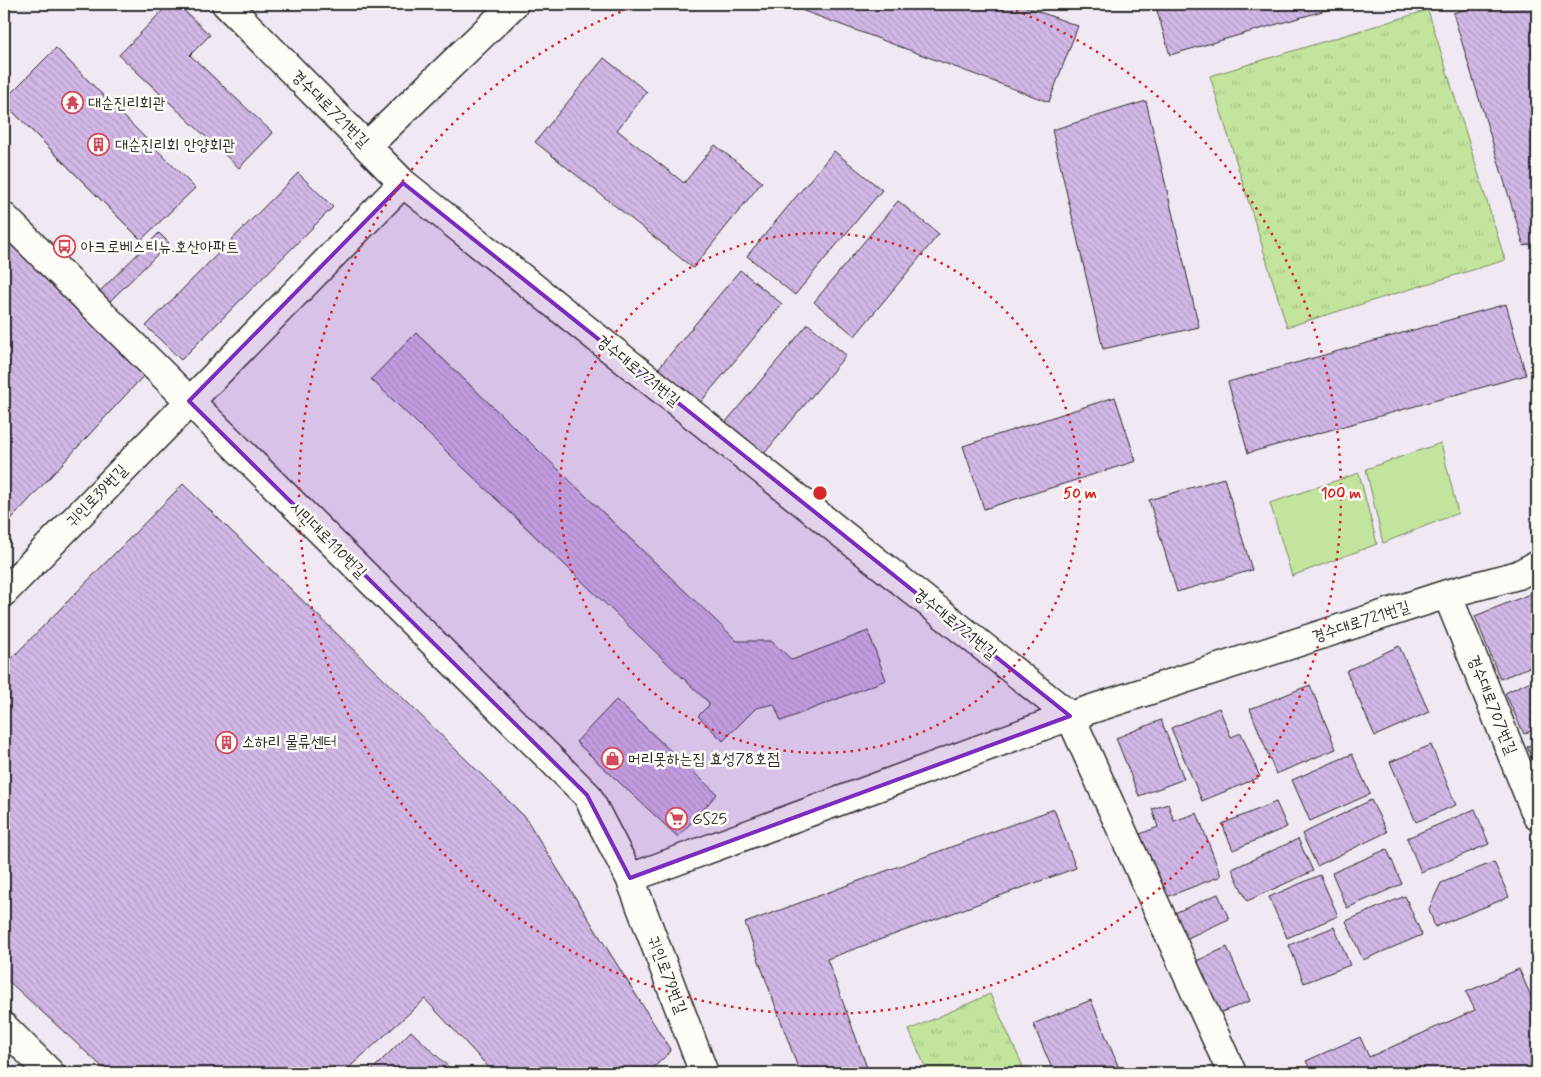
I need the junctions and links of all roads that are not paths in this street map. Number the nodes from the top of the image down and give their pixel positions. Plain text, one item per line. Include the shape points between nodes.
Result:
1 (226, 4) edge
2 (514, 4) edge
3 (366, 146) junction
4 (403, 183) junction
5 (4, 218) edge
6 (190, 401) junction
7 (1537, 565) edge
8 (4, 592) edge
9 (1447, 594) junction
10 (1070, 716) junction
11 (1537, 816) edge
12 (630, 878) junction
13 (4, 1027) edge
14 (699, 1071) edge
15 (50, 1073) edge
16 (1232, 1073) edge

1 - 3 street, 경수대로721번길
2 - 3 street
3 - 4 street, 경수대로721번길
4 - 6 street, 귀인로39번길
4 - 10 street, 경수대로721번길
5 - 6 street, 시민대로110번길
6 - 8 street, 귀인로39번길
6 - 12 street, 시민대로110번길 via 587,795
7 - 9 street, 경수대로721번길 via 1518,575
9 - 10 street, 경수대로721번길
9 - 11 street, 경수대로707번길
10 - 12 street, 경수대로721번길
10 - 16 street
12 - 14 street, 귀인로79번길
13 - 15 street

